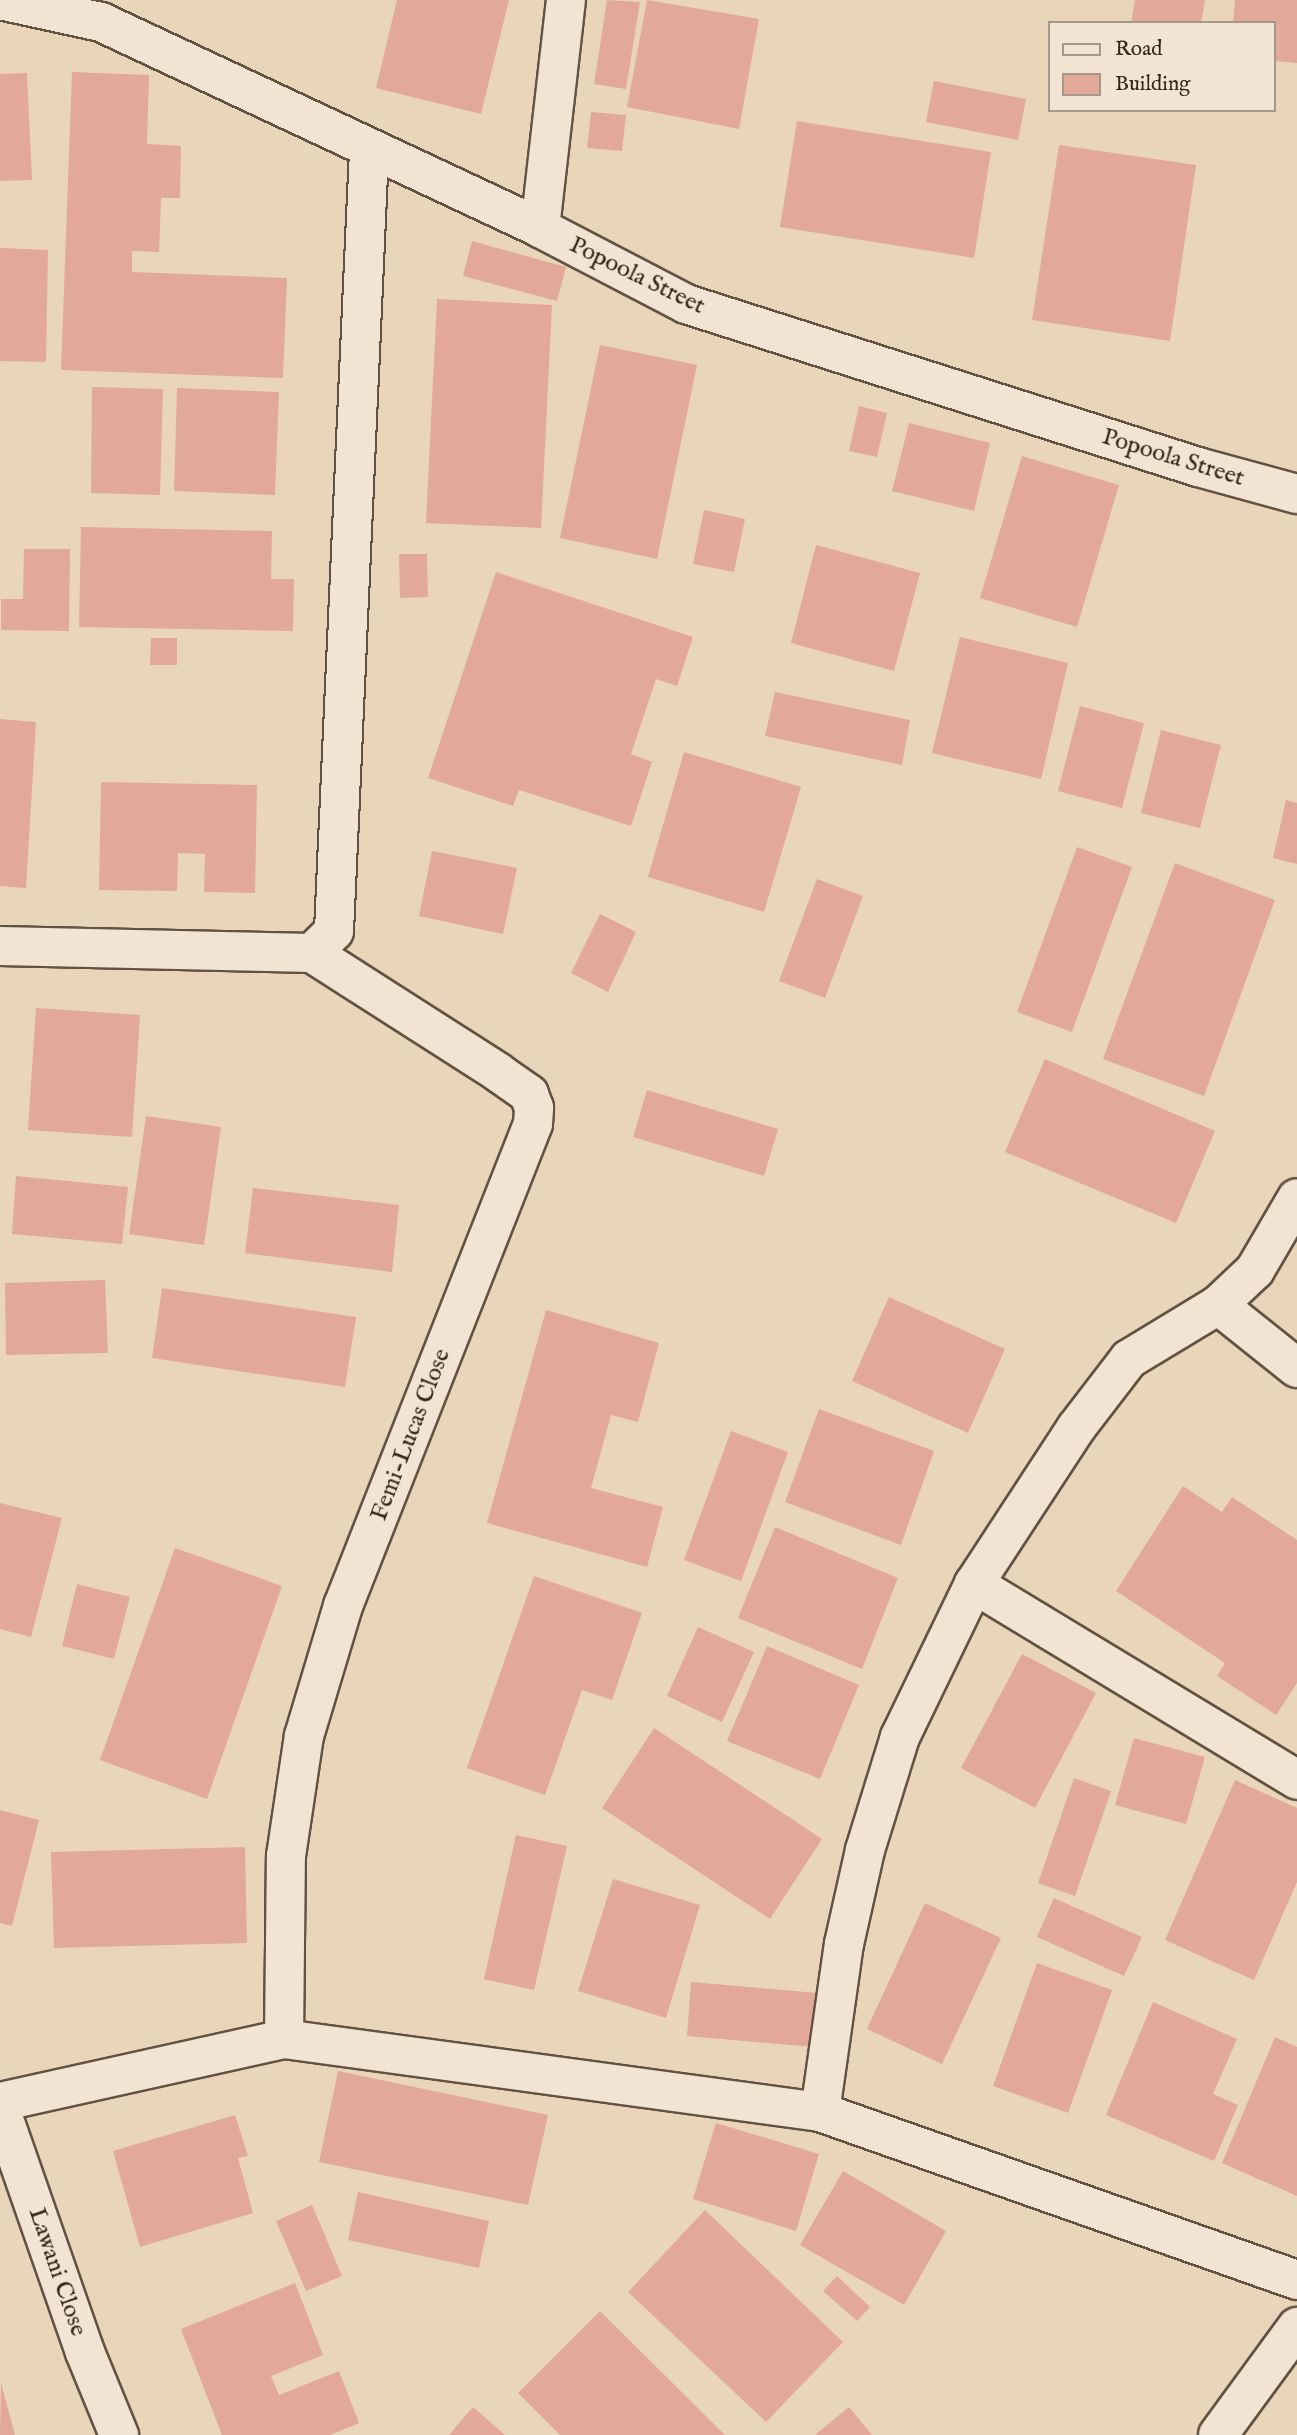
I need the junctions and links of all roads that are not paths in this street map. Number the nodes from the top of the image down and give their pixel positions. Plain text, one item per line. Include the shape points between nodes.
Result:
1 (0, 0) edge
2 (566, 0) edge
3 (369, 150) junction
4 (540, 228) junction
5 (1297, 494) edge
6 (0, 946) edge
7 (312, 953) junction
8 (1297, 1198) edge
9 (1218, 1305) junction
10 (1297, 1368) edge
11 (974, 1584) junction
12 (1297, 1780) edge
13 (284, 2039) junction
14 (0, 2102) edge
15 (0, 2108) edge
16 (820, 2112) junction
17 (1297, 2280) edge
18 (1297, 2327) edge
19 (119, 2435) edge
20 (1218, 2435) edge

1 - 3 street, Popoola Street via 101,22
2 - 4 street
3 - 4 street, Popoola Street
3 - 7 street via 334,931
4 - 5 street, Popoola Street via 686,303 1185,463
6 - 7 street
7 - 13 street, Femi-Lucas Close via 498,1072 529,1094 534,1108 533,1124 343,1606 304,1736 286,1856
8 - 9 street via 1255,1270
9 - 10 street
9 - 11 street via 1129,1359 1076,1428
11 - 12 street
11 - 16 street via 900,1737 865,1850 844,1944
13 - 14 street
13 - 16 street
15 - 19 street, Lawani Close via 85,2352
16 - 17 street
18 - 20 street

